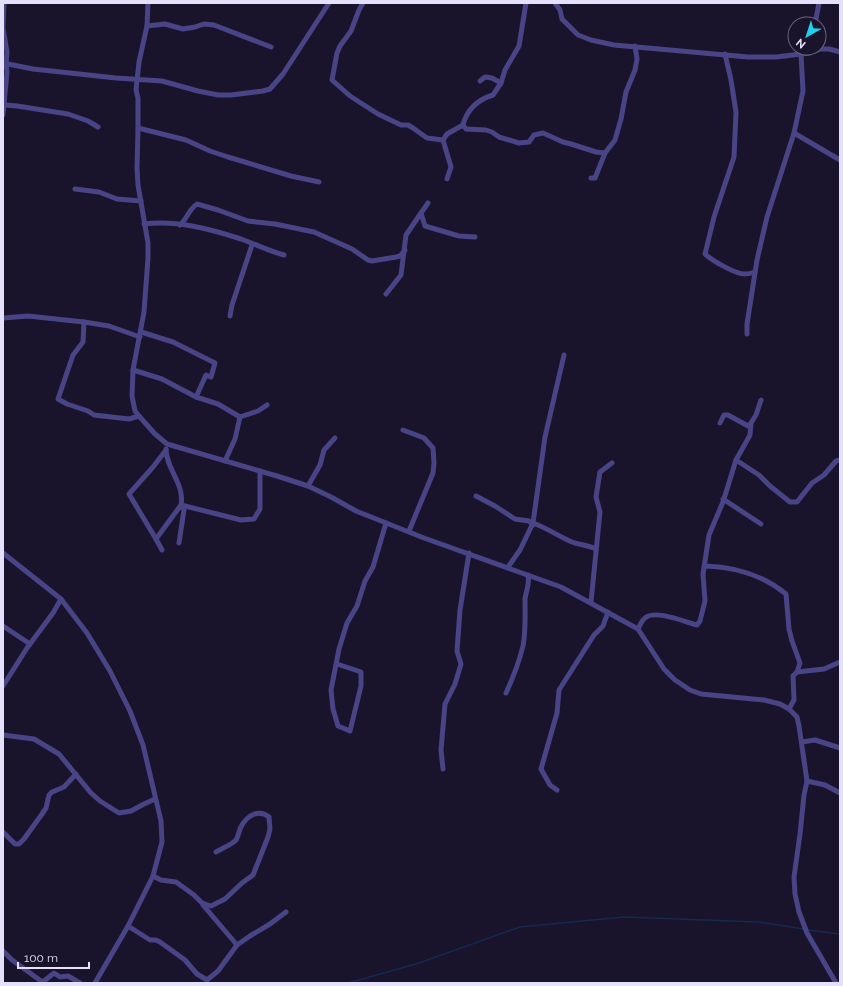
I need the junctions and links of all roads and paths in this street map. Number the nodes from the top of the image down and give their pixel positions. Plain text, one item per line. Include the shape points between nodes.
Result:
1 (4, 3) edge
2 (148, 3) edge
3 (329, 3) edge
4 (363, 3) edge
5 (526, 3) edge
6 (555, 3) edge
7 (819, 3) edge
8 (817, 16) edge
9 (147, 26) junction
10 (635, 46) junction
11 (271, 47) dead end
12 (827, 49) edge
13 (840, 52) edge
14 (724, 54) junction
15 (787, 55) edge
16 (800, 56) edge
17 (4, 64) edge
18 (138, 80) junction
19 (480, 81) dead end
20 (501, 83) junction
21 (5, 105) junction
22 (3, 115) edge
23 (463, 125) junction
24 (98, 127) dead end
25 (138, 128) junction
26 (794, 133) junction
27 (443, 140) junction
28 (606, 153) junction
29 (840, 160) edge
30 (591, 178) dead end
31 (447, 179) dead end
32 (319, 182) dead end
33 (75, 189) dead end
34 (141, 201) junction
35 (428, 203) dead end
36 (421, 213) junction
37 (144, 224) junction
38 (180, 225) junction
39 (475, 237) dead end
40 (252, 245) junction
41 (404, 250) junction
42 (284, 255) dead end
43 (755, 272) junction
44 (386, 294) dead end
45 (230, 316) dead end
46 (3, 318) edge
47 (84, 322) junction
48 (140, 334) junction
49 (747, 334) dead end
50 (564, 355) dead end
51 (133, 370) junction
52 (196, 397) junction
53 (761, 400) dead end
54 (267, 404) dead end
55 (139, 416) junction
56 (240, 417) junction
57 (720, 423) dead end
58 (751, 423) junction
59 (403, 430) dead end
60 (335, 438) dead end
61 (167, 444) junction
62 (166, 450) junction
63 (736, 460) junction
64 (840, 460) edge
65 (225, 461) junction
66 (612, 463) dead end
67 (260, 471) junction
68 (308, 486) junction
69 (476, 496) dead end
70 (723, 499) junction
71 (181, 506) junction
72 (386, 523) junction
73 (533, 524) junction
74 (761, 524) dead end
75 (409, 531) junction
76 (156, 539) junction
77 (179, 542) dead end
78 (596, 549) junction
79 (162, 550) dead end
80 (3, 553) edge
81 (469, 553) junction
82 (705, 566) junction
83 (508, 567) junction
84 (528, 575) junction
85 (61, 599) junction
86 (591, 602) junction
87 (608, 612) junction
88 (3, 626) edge
89 (638, 629) junction
90 (30, 644) junction
91 (840, 662) edge
92 (337, 664) junction
93 (797, 672) junction
94 (3, 686) edge
95 (506, 693) dead end
96 (789, 710) junction
97 (3, 735) edge
98 (802, 742) junction
99 (840, 748) edge
100 (442, 769) dead end
101 (76, 774) junction
102 (807, 781) junction
103 (557, 790) dead end
104 (840, 793) edge
105 (155, 799) junction
106 (3, 832) edge
107 (216, 852) dead end
108 (153, 876) junction
109 (202, 903) junction
110 (286, 912) dead end
111 (128, 926) junction
112 (237, 946) junction
113 (3, 951) edge
114 (80, 983) edge
115 (95, 983) edge
116 (836, 983) edge

1 - 17 street via 3,28 7,52
2 - 9 street
3 - 18 street via 283,74 270,89 218,95 162,81
4 - 27 street via 351,31 337,52 332,80 350,96 378,114 413,128 427,138
5 - 20 street via 519,46 505,70
6 - 10 street via 562,19 578,35 599,42
7 - 8 street
9 - 11 street via 165,24 183,29 204,24 214,25
9 - 18 street
10 - 14 street
10 - 28 street via 635,70 626,92 615,140
12 - 13 street
14 - 15 street via 748,57
14 - 43 street via 736,112 734,157 705,254 717,263 740,273
16 - 26 street via 803,91
17 - 18 street
17 - 21 street via 7,72
18 - 25 street
19 - 20 street via 485,77
20 - 23 street via 493,95 474,105 466,115
21 - 22 street
21 - 24 street via 68,114
23 - 27 street via 447,134
23 - 28 street via 466,129 486,130 519,143 529,142 534,135 542,133 563,142
25 - 32 street via 186,140 210,151 291,176
25 - 34 street via 137,168
26 - 29 street
26 - 43 street via 766,217
27 - 31 street via 451,167
28 - 30 street via 595,178
33 - 34 street via 99,192 117,199
34 - 37 street
35 - 36 street
36 - 39 street via 425,226 459,236
36 - 41 street via 406,235
37 - 38 street
37 - 48 street via 148,258
38 - 40 street via 208,229
38 - 41 street via 197,204 248,221 314,232 372,261 400,256
40 - 42 street
40 - 45 street
41 - 44 street via 401,275
43 - 49 street
46 - 47 street via 28,316
47 - 48 street
47 - 55 street via 83,342 73,355 58,398 94,415 129,419
48 - 51 street
48 - 52 street via 173,342 215,363 211,377 206,375
50 - 73 street via 545,437
51 - 52 street via 162,379
51 - 55 street via 132,396 135,411
52 - 56 street via 218,404
53 - 58 street
54 - 56 street
55 - 61 street
56 - 65 street via 235,439
57 - 58 street via 724,415 728,414 748,426
58 - 63 street via 750,435
59 - 75 street via 424,438 432,448 434,463
60 - 68 street via 324,450 320,465
61 - 62 street
61 - 65 street
62 - 71 street via 169,465 180,486
62 - 76 street via 129,494
63 - 64 street via 759,475 790,502 797,502 812,483
63 - 70 street
65 - 67 street
66 - 78 street via 600,472 596,497 600,512
67 - 68 street
67 - 71 street via 260,509 254,519 241,520
68 - 72 street via 356,511
69 - 73 street via 515,518
70 - 74 street
70 - 82 street via 709,535
71 - 76 street
71 - 77 street via 184,510
72 - 75 street
72 - 92 street via 373,567 347,623
73 - 78 street
73 - 83 street
75 - 81 street
76 - 79 street
78 - 86 street
80 - 85 street
81 - 83 street
81 - 100 street via 460,610 457,651 461,664 445,704
82 - 89 street via 705,602 697,625 652,614 644,618
82 - 93 street via 720,566 748,573 773,584 786,594 789,629 800,663
83 - 84 street
84 - 86 street
84 - 95 street via 523,645 517,668
85 - 90 street
85 - 105 street via 87,633 130,710 143,745
86 - 87 street
87 - 89 street
87 - 103 street via 603,626 594,635 559,690 557,713 541,769 550,785
88 - 90 street
89 - 96 street via 664,669 674,680 690,690 701,694 764,700 780,704
90 - 94 street
91 - 93 street via 824,669
92 - 92 street via 361,672 361,686 350,731 338,726 332,709 331,690
93 - 96 street via 793,676 794,700
96 - 98 street via 796,717
97 - 101 street via 34,739 59,754
98 - 99 street via 815,740
98 - 102 street
101 - 105 street via 91,793 119,813 131,811
101 - 106 street via 70,782 49,795 46,808 19,844 15,844
102 - 104 street via 825,785
102 - 116 street via 794,877 795,894 807,933
105 - 108 street via 161,821 162,842
107 - 109 street via 235,841 241,825 255,813 269,817 268,837 253,875 216,904 211,906
108 - 109 street via 176,882
108 - 111 street
109 - 112 street
110 - 112 street
111 - 112 street via 150,940 160,942 207,980 218,971
111 - 115 street
113 - 114 street via 41,981 44,982 54,973 68,976

